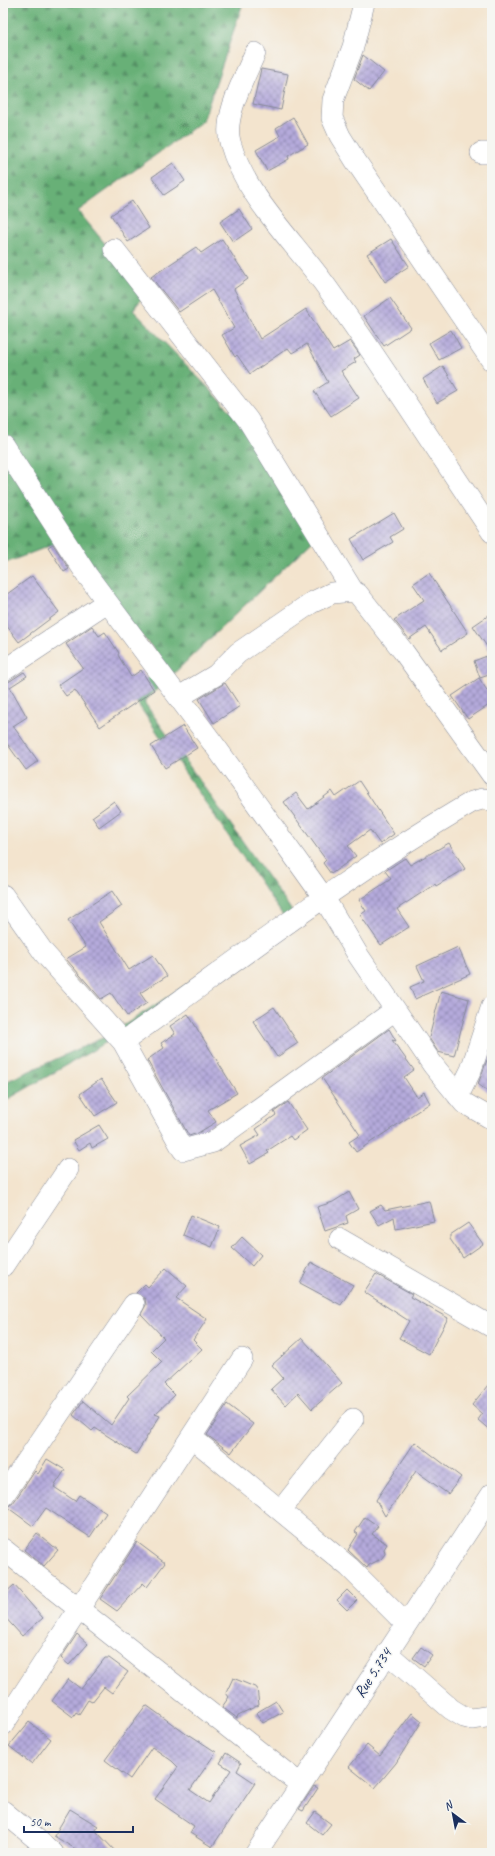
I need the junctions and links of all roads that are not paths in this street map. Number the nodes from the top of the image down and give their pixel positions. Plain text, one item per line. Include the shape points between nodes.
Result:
1 (364, 3) edge
2 (255, 53) dead end
3 (114, 250) dead end
4 (492, 361) edge
5 (3, 445) edge
6 (492, 532) edge
7 (353, 591) junction
8 (107, 602) junction
9 (3, 671) edge
10 (179, 697) junction
11 (492, 775) edge
12 (492, 800) edge
13 (3, 895) edge
14 (324, 898) junction
15 (492, 1006) edge
16 (395, 1010) junction
17 (123, 1042) junction
18 (458, 1096) junction
19 (492, 1119) edge
20 (68, 1168) dead end
21 (340, 1239) dead end
22 (3, 1266) edge
23 (134, 1304) dead end
24 (492, 1327) edge
25 (242, 1359) dead end
26 (353, 1419) dead end
27 (191, 1437) junction
28 (492, 1494) edge
29 (3, 1496) edge
30 (281, 1510) junction
31 (3, 1549) edge
32 (79, 1609) junction
33 (406, 1624) junction
34 (387, 1653) junction
35 (492, 1716) edge
36 (3, 1725) edge
37 (300, 1784) junction
38 (3, 1811) edge
39 (53, 1853) edge
40 (256, 1853) edge

1 - 4 street via 353,46 332,100 332,118 340,136
2 - 6 street via 229,119 230,141 244,175 259,200 328,288
3 - 7 street via 248,420
5 - 8 street
7 - 10 street via 332,593 311,602 238,653 216,675
7 - 11 street via 403,651
8 - 9 street
8 - 10 street
10 - 14 street
12 - 14 street via 482,799 459,809
13 - 17 street via 44,953
14 - 16 street
14 - 17 street
15 - 18 street via 471,1070
16 - 17 street via 213,1142 183,1150
16 - 18 street
18 - 19 street via 464,1103
20 - 22 street
21 - 24 street
23 - 29 street
25 - 27 street
26 - 30 street
27 - 30 street
27 - 32 street
28 - 33 street, Rue 5.734
30 - 33 street via 349,1567
31 - 32 street
32 - 36 street
32 - 37 street
33 - 34 street, Rue 5.734
34 - 35 street via 451,1709 464,1717 472,1719
34 - 37 street, Rue 5.734
37 - 40 street, Rue 5.734
38 - 39 street

